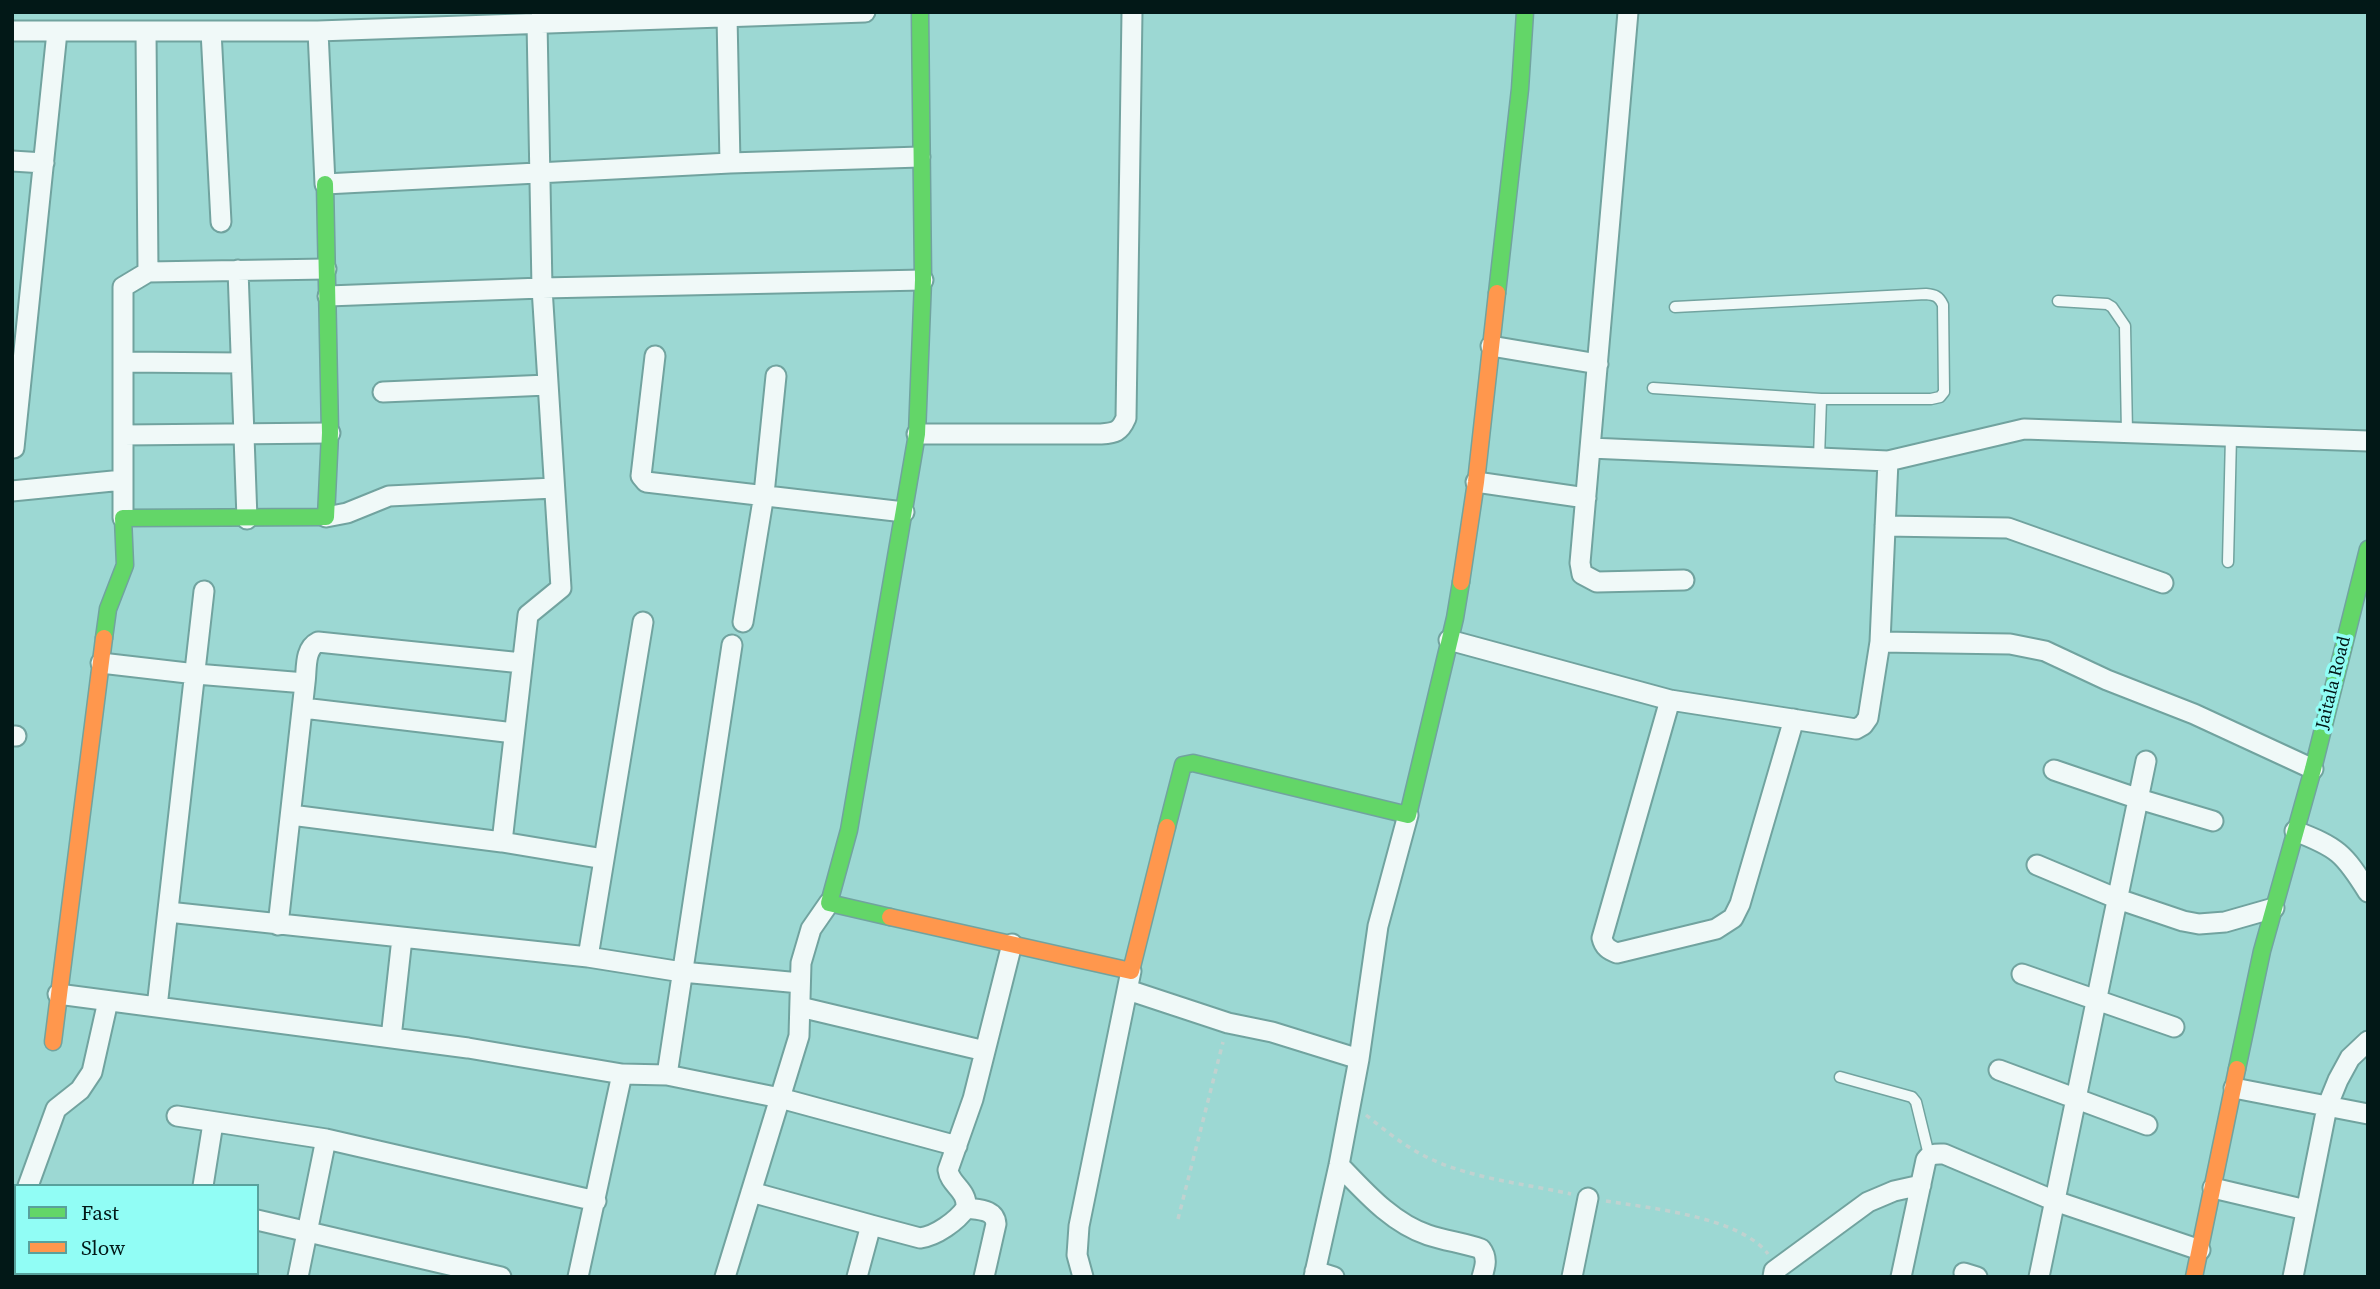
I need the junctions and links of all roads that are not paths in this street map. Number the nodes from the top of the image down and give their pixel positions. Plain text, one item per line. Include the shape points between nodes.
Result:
1 (865, 12) edge
2 (920, 12) edge
3 (1132, 12) edge
4 (1525, 12) edge
5 (1628, 12) edge
6 (727, 16) junction
7 (537, 22) junction
8 (12, 31) edge
9 (318, 31) junction
10 (57, 32) junction
11 (146, 32) junction
12 (211, 32) junction
13 (920, 157) junction
14 (12, 161) edge
15 (44, 163) junction
16 (730, 163) junction
17 (540, 173) junction
18 (325, 184) junction
19 (221, 222) dead end
20 (326, 269) junction
21 (238, 270) junction
22 (148, 272) junction
23 (923, 281) junction
24 (542, 288) junction
25 (328, 296) junction
26 (2058, 302) dead end
27 (1675, 307) dead end
28 (1491, 346) junction
29 (655, 356) dead end
30 (123, 362) junction
31 (241, 363) junction
32 (1598, 364) junction
33 (776, 376) dead end
34 (548, 385) junction
35 (1653, 388) dead end
36 (383, 392) dead end
37 (1821, 399) junction
38 (330, 433) junction
39 (917, 433) junction
40 (2127, 433) junction
41 (244, 434) junction
42 (123, 435) junction
43 (2231, 436) junction
44 (2368, 441) edge
45 (15, 448) dead end
46 (1590, 448) junction
47 (1819, 458) junction
48 (1888, 461) junction
49 (123, 480) junction
50 (1476, 481) junction
51 (555, 488) junction
52 (12, 492) edge
53 (764, 494) junction
54 (1586, 498) junction
55 (904, 512) junction
56 (326, 517) junction
57 (123, 518) junction
58 (247, 519) junction
59 (1885, 526) junction
60 (2368, 549) edge
61 (2228, 562) dead end
62 (1684, 580) dead end
63 (2163, 583) dead end
64 (204, 591) dead end
65 (643, 622) dead end
66 (743, 622) dead end
67 (1449, 640) junction
68 (1880, 642) junction
69 (732, 645) dead end
70 (101, 663) junction
71 (522, 663) junction
72 (196, 674) junction
73 (305, 682) junction
74 (1670, 700) junction
75 (303, 708) junction
76 (1794, 719) junction
77 (514, 733) junction
78 (2146, 761) dead end
79 (2054, 770) dead end
80 (2312, 772) junction
81 (2139, 799) junction
82 (290, 816) junction
83 (1408, 816) junction
84 (2213, 821) dead end
85 (2295, 831) junction
86 (502, 842) junction
87 (604, 859) junction
88 (2037, 865) dead end
89 (2368, 892) edge
90 (2118, 899) junction
91 (829, 903) junction
92 (2274, 908) junction
93 (168, 912) junction
94 (278, 925) junction
95 (402, 938) junction
96 (1012, 944) junction
97 (588, 957) junction
98 (682, 972) junction
99 (2021, 974) dead end
100 (1130, 980) junction
101 (800, 983) junction
102 (58, 994) junction
103 (108, 1000) junction
104 (2098, 1000) junction
105 (158, 1007) junction
106 (800, 1007) junction
107 (2174, 1027) dead end
108 (391, 1038) junction
109 (2368, 1041) edge
110 (53, 1042) dead end
111 (985, 1051) junction
112 (1359, 1059) junction
113 (1999, 1070) dead end
114 (622, 1074) junction
115 (667, 1075) junction
116 (1840, 1077) dead end
117 (2234, 1088) junction
118 (780, 1098) junction
119 (2077, 1099) junction
120 (2327, 1107) junction
121 (2368, 1114) edge
122 (177, 1116) dead end
123 (213, 1123) junction
124 (2147, 1125) dead end
125 (326, 1139) junction
126 (957, 1146) junction
127 (1929, 1156) junction
128 (1339, 1166) junction
129 (29, 1184) edge
130 (203, 1184) edge
131 (1921, 1185) junction
132 (2213, 1188) junction
133 (751, 1192) junction
134 (1588, 1198) road end
135 (596, 1201) junction
136 (2055, 1201) junction
137 (967, 1208) junction
138 (2306, 1210) junction
139 (259, 1220) edge
140 (871, 1225) junction
141 (308, 1230) junction
142 (2200, 1251) junction
143 (1774, 1274) edge
144 (1321, 1275) edge
145 (298, 1277) edge
146 (501, 1277) edge
147 (578, 1277) edge
148 (725, 1277) edge
149 (857, 1277) edge
150 (984, 1277) edge
151 (1083, 1277) edge
152 (1482, 1277) edge
153 (1572, 1277) edge
154 (1901, 1277) edge
155 (2039, 1277) edge
156 (2194, 1277) edge
157 (2292, 1277) edge

1 - 6 street
2 - 13 street
3 - 39 street via 1126,418 1121,430 1101,434
4 - 28 street
5 - 32 street
6 - 7 street
6 - 16 street
7 - 9 street
7 - 17 street
8 - 10 street
9 - 12 street
9 - 18 street
10 - 11 street
10 - 15 street
11 - 12 street
11 - 22 street
12 - 19 street
13 - 16 street
13 - 23 street
14 - 15 street
15 - 45 street
16 - 17 street
17 - 18 street
17 - 24 street
18 - 20 street
20 - 21 street
20 - 25 street
21 - 22 street
21 - 31 street
22 - 30 street via 123,287
23 - 24 street
23 - 39 street
24 - 25 street
24 - 34 street
25 - 38 street
26 - 40 lane via 2107,304 2125,326
27 - 37 lane via 1926,294 1940,298 1944,391 1940,397
28 - 32 street
28 - 50 street
29 - 53 street via 643,479
30 - 31 street
30 - 42 street
31 - 41 street
32 - 46 street
33 - 53 street
34 - 36 street
34 - 51 street
35 - 37 lane
37 - 47 lane
38 - 41 street
38 - 56 street
39 - 55 street
40 - 43 street
40 - 48 street via 2024,429
41 - 42 street
41 - 58 street
42 - 49 street
43 - 44 street
43 - 61 lane
46 - 47 street
46 - 54 street
47 - 48 street
48 - 59 street
49 - 52 street
49 - 57 street
50 - 54 street
50 - 67 street
51 - 56 street via 385,496
51 - 71 street via 561,587 528,615
53 - 55 street
53 - 66 street
54 - 62 street via 1582,574 1597,582
55 - 91 street via 849,830
56 - 58 street
57 - 58 street
57 - 70 street via 125,565 108,609
59 - 63 street via 2008,528
59 - 68 street
60 - 80 street, Jaitala Road
64 - 72 street
65 - 87 street
67 - 74 street
67 - 83 street
68 - 76 street via 1863,726 1856,729
68 - 80 street via 2010,644 2045,652 2194,714
69 - 98 street
70 - 72 street
70 - 102 street
71 - 73 street via 318,642 309,650
71 - 77 street
72 - 73 street
72 - 93 street
73 - 75 street
74 - 76 street
74 - 76 street via 1602,938 1609,950 1618,953 1716,929 1733,918
75 - 77 street
75 - 82 street
77 - 86 street
78 - 81 street
79 - 81 street
80 - 85 street, Jaitala Road
81 - 84 street
81 - 90 street
82 - 86 street
82 - 94 street
83 - 100 street via 1183,765
83 - 112 street via 1378,926
85 - 89 street via 2329,844 2344,856
85 - 92 street, Jaitala Road
86 - 87 street
87 - 97 street
88 - 90 street
90 - 92 street via 2199,924
90 - 104 street
91 - 96 street
91 - 101 street via 811,929 800,963
92 - 117 street, Jaitala Road
93 - 94 street
93 - 105 street
94 - 95 street
95 - 97 street
95 - 108 street
96 - 100 street
96 - 111 street
97 - 98 street
98 - 101 street
98 - 115 street
99 - 104 street
100 - 112 street via 1227,1023
100 - 151 street via 1079,1226 1077,1255
101 - 106 street
102 - 103 street
102 - 110 street
103 - 105 street
103 - 129 street via 92,1072 80,1090 56,1109
104 - 107 street
104 - 119 street
105 - 108 street
106 - 111 street
106 - 118 street via 799,1036
108 - 114 street
109 - 120 street via 2350,1058
111 - 126 street
112 - 128 street
113 - 119 street
114 - 115 street
114 - 135 street
115 - 118 street
116 - 127 lane via 1912,1097
117 - 120 street
117 - 132 street, Jaitala Road
118 - 126 street
118 - 133 street
119 - 124 street
119 - 136 street
120 - 121 street
120 - 138 street
122 - 123 street
123 - 125 street
123 - 130 street
125 - 135 street
125 - 141 street
126 - 137 street via 948,1173 966,1197
127 - 131 street
127 - 136 street via 1944,1154
128 - 144 street
128 - 152 street via 1374,1202 1402,1222 1426,1234 1481,1249 1486,1263
131 - 143 street via 1868,1202
131 - 154 street
132 - 138 street
132 - 142 street, Jaitala Road
133 - 140 street
133 - 148 street
134 - 153 street
135 - 147 street
136 - 142 street
136 - 155 street
137 - 140 street via 928,1237
137 - 150 street via 996,1217
138 - 157 street
139 - 141 street
140 - 149 street
141 - 145 street
141 - 146 street
142 - 156 street, Jaitala Road

